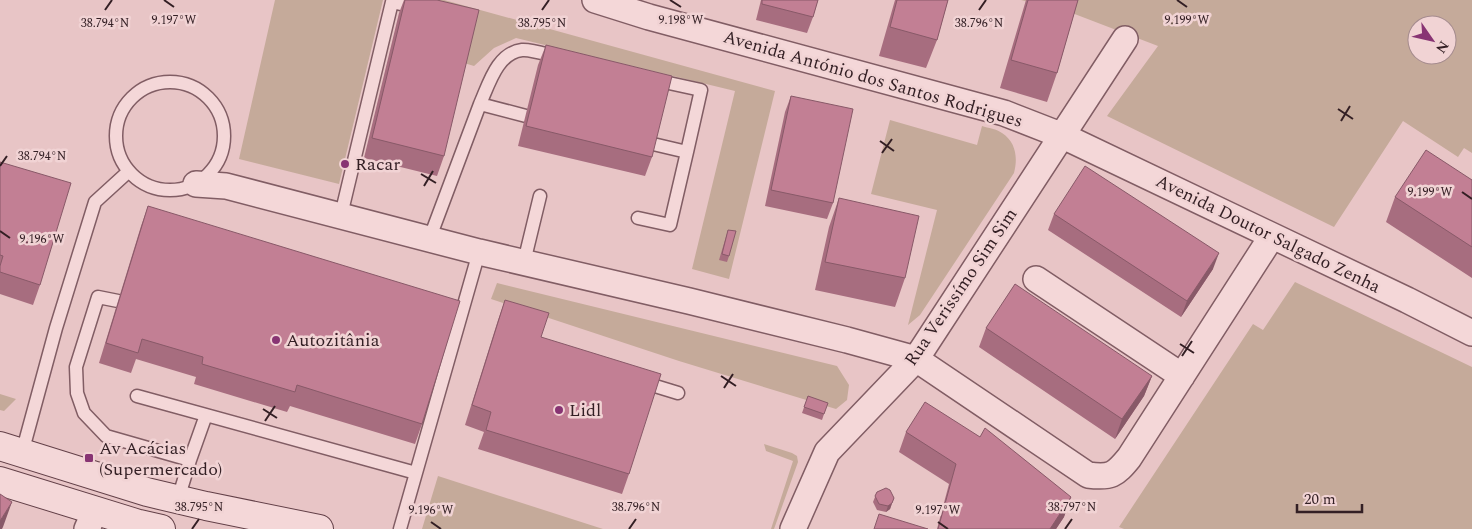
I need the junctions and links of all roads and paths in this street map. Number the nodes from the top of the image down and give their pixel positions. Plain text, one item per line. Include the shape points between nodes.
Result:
1 (596, 0) edge
2 (430, 11) edge
3 (1125, 39) dead end
4 (570, 60) edge
5 (645, 77) edge
6 (480, 104) junction
7 (526, 116) edge
8 (1063, 136) junction
9 (653, 144) edge
10 (687, 152) junction
11 (128, 171) junction
12 (196, 184) junction
13 (540, 196) dead end
14 (341, 215) junction
15 (638, 218) dead end
16 (1272, 236) junction
17 (429, 240) junction
18 (479, 252) junction
19 (524, 262) junction
20 (1036, 279) dead end
21 (118, 301) edge
22 (1472, 333) edge
23 (916, 360) junction
24 (1182, 376) junction
25 (632, 378) edge
26 (678, 393) dead end
27 (137, 396) dead end
28 (206, 415) junction
29 (11, 450) edge
30 (190, 460) junction
31 (416, 473) junction
32 (0, 481) edge
33 (178, 499) junction
34 (91, 520) edge
35 (161, 529) edge
36 (319, 529) edge
37 (400, 529) edge
38 (793, 529) edge

1 - 8 street, Avenida António dos Santos Rodrigues via 1004,113
2 - 14 lane via 392,2
3 - 8 street, Rua Verissímo Sim Sim
4 - 6 lane via 523,50 509,55 498,65
5 - 10 lane via 701,90
6 - 7 lane
6 - 17 lane
8 - 16 street, Avenida Doutor Salgado Zenha
8 - 23 street, Rua Verissímo Sim Sim
9 - 10 lane
10 - 15 lane via 670,225
11 - 12 lane via 143,183 160,189 178,190
11 - 12 lane via 116,138 126,105 139,92 155,84 190,85 205,94 217,108 223,124 220,158 210,173
11 - 29 lane via 95,202 56,328
12 - 14 street via 226,186
13 - 19 lane
14 - 17 street
16 - 22 street, Avenida Doutor Salgado Zenha
16 - 24 street
17 - 18 street
18 - 19 street
18 - 31 lane
19 - 23 street via 820,333
20 - 24 street
21 - 30 lane via 98,297 76,367 77,393 84,413 106,436
23 - 24 street via 1088,475 1104,477 1118,471 1129,458
23 - 38 street, Rua Verissímo Sim Sim via 827,452
25 - 26 lane
27 - 28 lane
28 - 30 lane
28 - 31 lane
29 - 33 main road
30 - 33 lane
31 - 37 lane
32 - 34 main road
33 - 36 main road
34 - 35 main road

